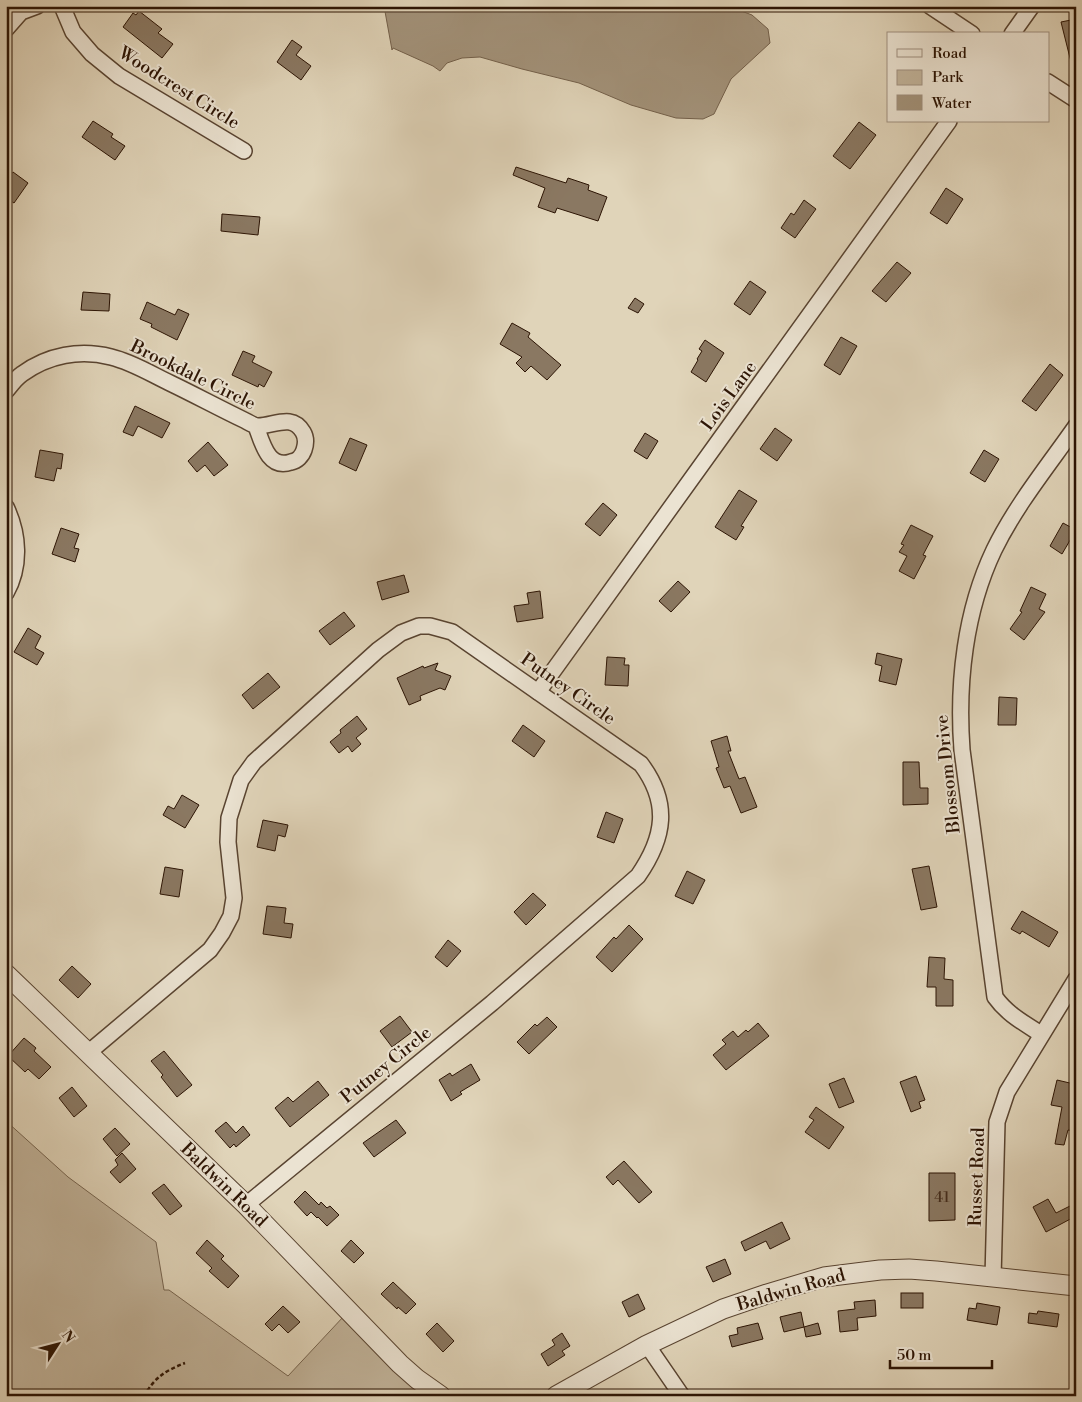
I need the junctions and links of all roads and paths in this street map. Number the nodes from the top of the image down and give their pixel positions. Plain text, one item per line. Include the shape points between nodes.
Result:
1 (37, 6) edge
2 (62, 6) edge
3 (930, 6) edge
4 (1032, 6) edge
5 (6, 29) edge
6 (969, 32) edge
7 (1013, 32) edge
8 (1050, 83) edge
9 (1076, 100) edge
10 (948, 122) edge
11 (244, 151) dead end
12 (6, 391) edge
13 (256, 426) dead end
14 (1076, 426) edge
15 (6, 507) edge
16 (6, 593) edge
17 (538, 692) junction
18 (6, 974) edge
19 (1076, 979) edge
20 (1041, 1034) junction
21 (88, 1053) junction
22 (246, 1204) junction
23 (994, 1278) junction
24 (1076, 1286) edge
25 (647, 1345) junction
26 (185, 1363) dead end
27 (144, 1396) edge
28 (441, 1396) edge
29 (556, 1396) edge
30 (682, 1396) edge

1 - 5 street via 22,12
2 - 11 street, Woodcrest Circle via 72,32 119,76
3 - 6 street
4 - 7 street
8 - 9 street
10 - 17 street, Lois Lane
12 - 13 street, Brookdale Circle via 20,375 48,359 79,353 111,357 138,367
14 - 20 street, Blossom Drive via 1015,513 986,569 967,638 960,718 995,997 1012,1015
15 - 16 street via 16,538 16,562
17 - 21 street, Putney Circle via 452,632 419,626 389,641 254,762 241,780 229,818 234,898 231,916 222,934 210,950
17 - 22 street, Putney Circle via 641,764 650,777 660,803 661,820 646,864 638,876 492,1003
18 - 21 street, Baldwin Road
19 - 20 street, Russet Road
20 - 23 street, Russet Road via 1006,1092 997,1122
21 - 22 street, Baldwin Road
22 - 28 street, Baldwin Road via 400,1364
23 - 24 street, Baldwin Road
23 - 25 street, Baldwin Road via 909,1269 824,1277 723,1309
25 - 29 street, Baldwin Road
25 - 30 street
26 - 27 path via 162,1374

